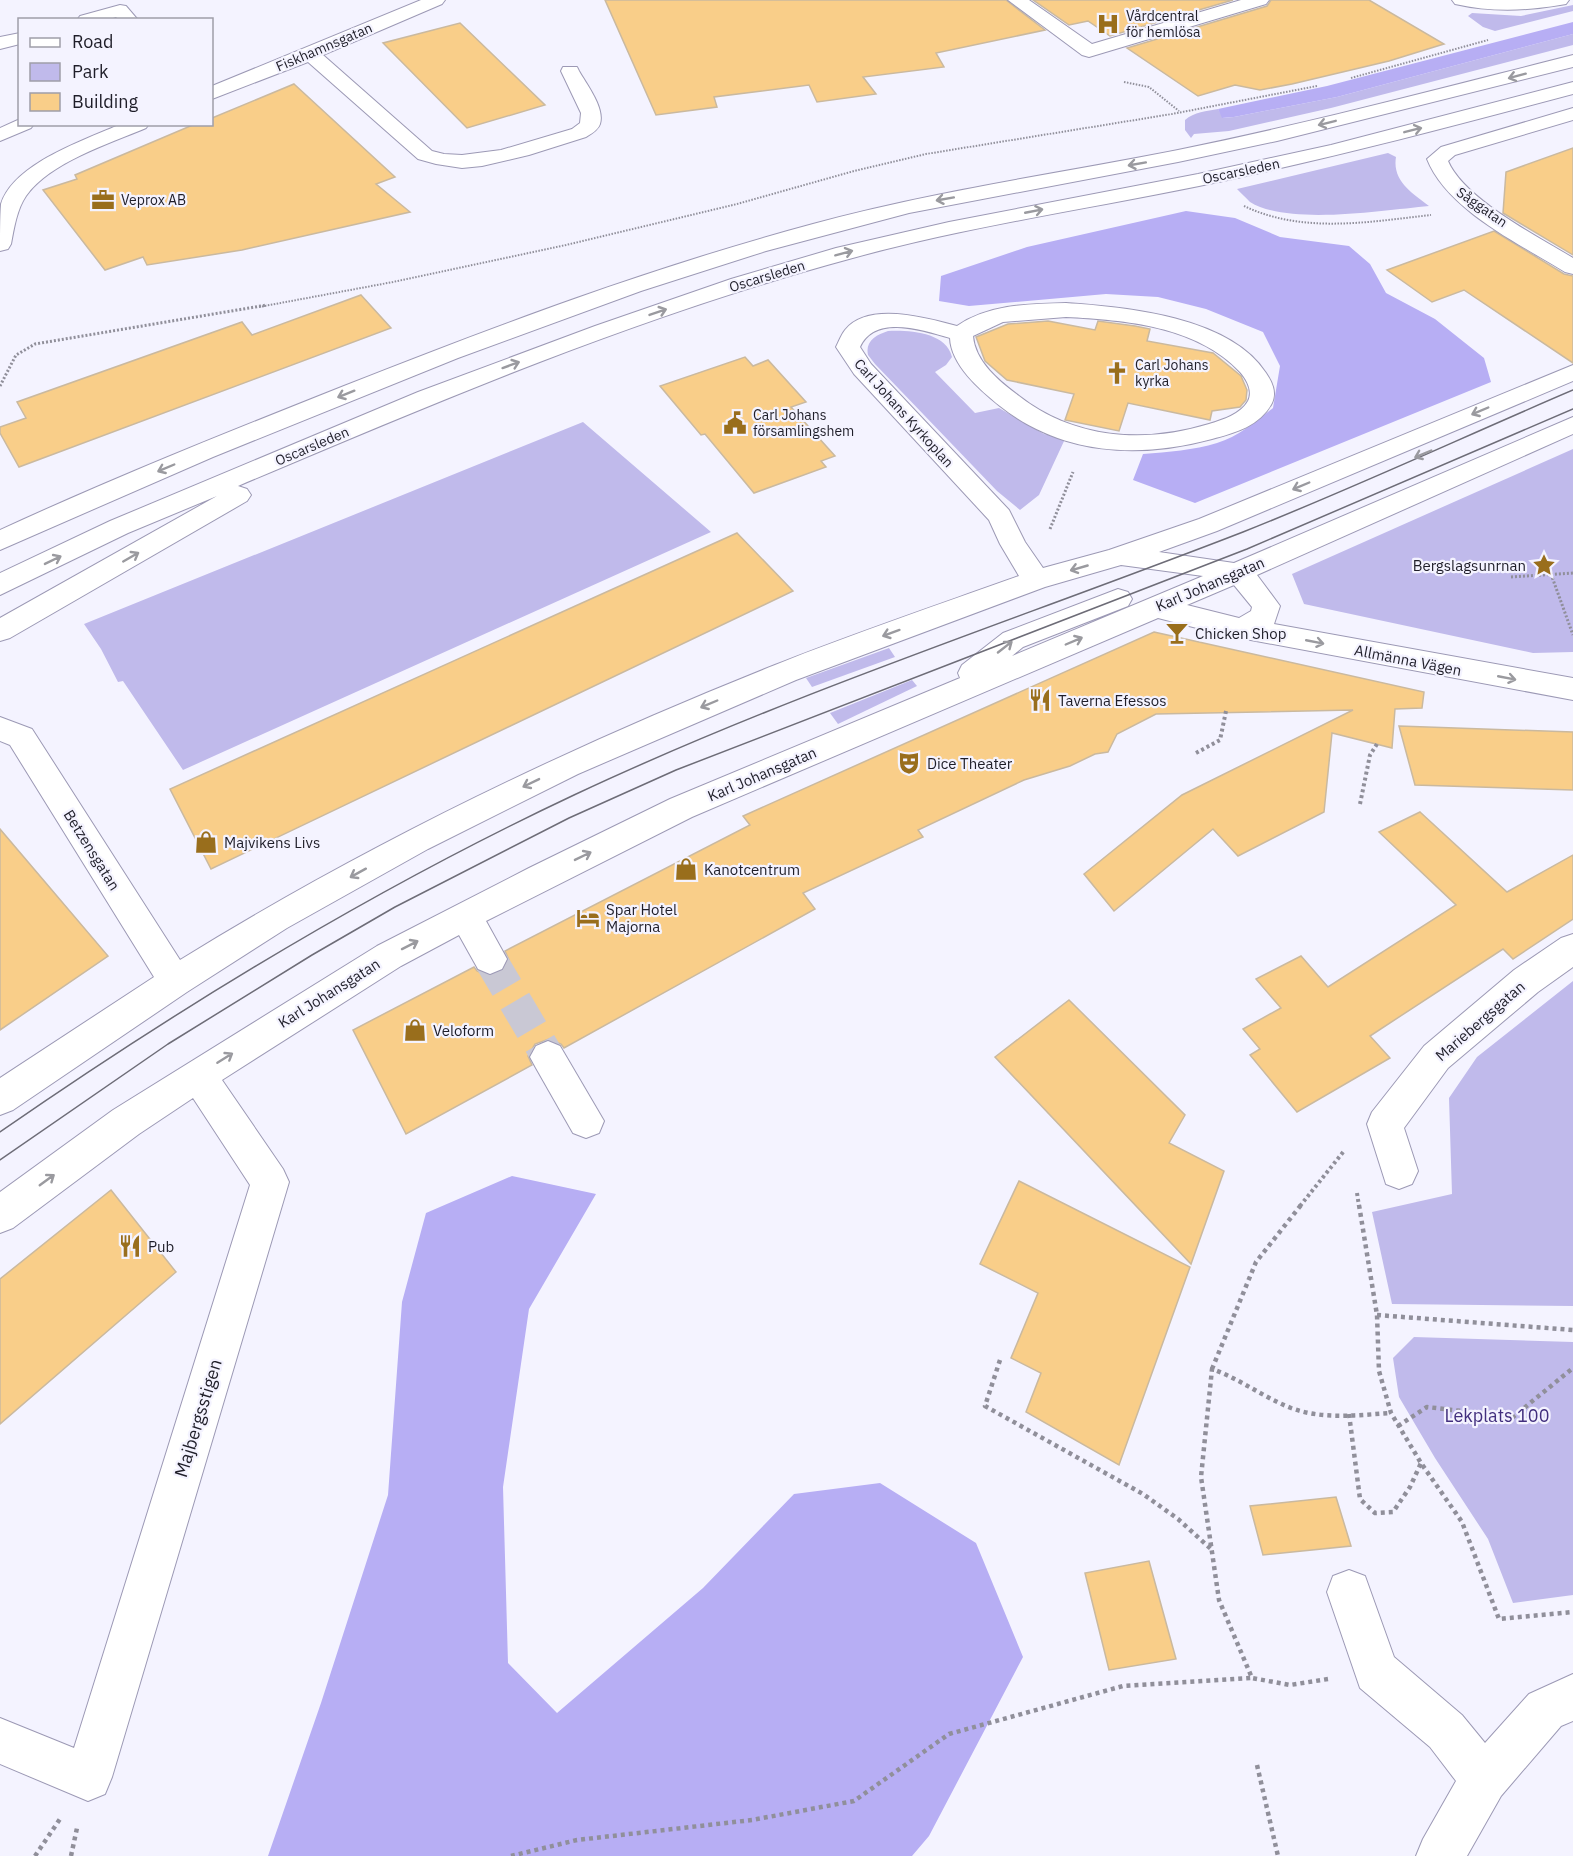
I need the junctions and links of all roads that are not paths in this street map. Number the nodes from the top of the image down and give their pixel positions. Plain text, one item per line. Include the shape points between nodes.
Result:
1 (435, 0) edge
2 (1017, 0) edge
3 (1260, 0) edge
4 (1461, 0) edge
5 (1560, 0) edge
6 (93, 18) edge
7 (127, 18) edge
8 (18, 38) edge
9 (0, 43) edge
10 (310, 54) junction
11 (1573, 61) edge
12 (570, 71) dead end
13 (1573, 88) edge
14 (213, 93) edge
15 (1573, 114) edge
16 (20, 126) edge
17 (134, 126) edge
18 (0, 135) edge
19 (0, 244) edge
20 (1573, 267) edge
21 (961, 334) junction
22 (1573, 372) edge
23 (1573, 390) edge
24 (1573, 409) edge
25 (1573, 425) edge
26 (348, 430) junction
27 (0, 539) edge
28 (1117, 557) junction
29 (1166, 561) junction
30 (1199, 568) junction
31 (1237, 573) junction
32 (1036, 580) junction
33 (0, 585) edge
34 (1155, 608) junction
35 (946, 612) junction
36 (1243, 628) junction
37 (0, 631) edge
38 (1573, 689) edge
39 (943, 696) junction
40 (0, 728) edge
41 (466, 916) junction
42 (1573, 948) edge
43 (490, 959) tunnel mouth
44 (175, 981) junction
45 (548, 1056) tunnel mouth
46 (198, 1075) junction
47 (0, 1098) edge
48 (586, 1121) dead end
49 (1400, 1172) road end
50 (0, 1215) edge
51 (1350, 1592) dead end
52 (1573, 1697) edge
53 (0, 1741) edge
54 (1484, 1779) junction
55 (1440, 1856) edge

1 - 10 main road, Fiskhamnsgatan
2 - 3 main road via 1089,51
4 - 5 main road via 1496,5
6 - 7 main road via 120,10
8 - 9 main road
10 - 12 main road via 425,155 441,162 483,160 579,134 590,125 591,113
10 - 14 main road, Fiskhamnsgatan
11 -> 27 main road, Oscarsleden via 1309,128 1176,157 931,201 731,253 439,356
26 -> 13 main road, Oscarsleden via 603,331 844,253 1322,153
15 - 20 main road, Såggatan via 1448,151 1437,159 1444,178 1477,207
16 - 18 main road
17 - 19 main road via 78,151 26,183 16,194
21 - 21 main road via 985,319 1015,312 1066,310 1128,315 1163,323 1233,351 1257,376 1262,396 1250,415 1204,434 1158,444 1086,440 1058,431 1013,405 971,362 960,342
21 - 32 main road, Carl Johans Kyrkoplan via 925,324 883,321 858,329 848,347 862,369 999,516
22 -> 28 main road via 1208,525
23 -> 29 main road
24 - 30 main road
25 - 31 main road, Karl Johansgatan
33 -> 26 main road, Oscarsleden via 119,527
37 -> 26 main road
28 - 29 main road
28 -> 32 main road
29 - 30 main road
29 - 35 main road via 1076,595
30 - 31 main road
39 -> 30 main road via 1013,640
31 - 34 main road, Karl Johansgatan
31 - 36 main road via 1266,606 1264,617
32 - 35 main road
34 - 36 main road, Allmänna Vägen
39 -> 34 main road, Karl Johansgatan
35 -> 44 main road via 765,680 567,766 417,840 285,912
36 -> 38 main road, Allmänna Vägen
41 -> 39 main road, Karl Johansgatan via 681,808
40 - 44 main road, Betzensgatan via 21,737
41 - 43 main road
46 -> 41 main road, Karl Johansgatan via 389,956
42 - 49 main road, Mariebergsgatan via 1526,981 1436,1057 1385,1124
44 - 47 main road
45 - 48 main road
50 -> 46 main road, Karl Johansgatan via 126,1122
46 - 53 main road, Majbergsstigen via 270,1182 88,1777
51 - 54 main road via 1376,1672 1446,1731
52 - 54 main road via 1545,1710
54 - 55 main road

